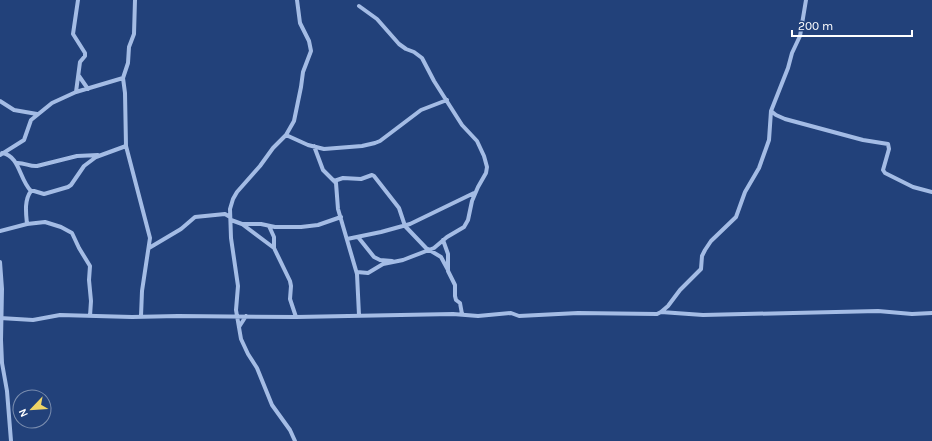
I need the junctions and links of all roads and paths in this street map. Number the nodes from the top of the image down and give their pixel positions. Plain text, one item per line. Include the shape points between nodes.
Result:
1 (78, 0) edge
2 (135, 0) edge
3 (297, 0) edge
4 (806, 0) edge
5 (359, 6) dead end
6 (79, 76) junction
7 (123, 78) junction
8 (88, 89) junction
9 (76, 92) junction
10 (447, 100) junction
11 (0, 101) edge
12 (772, 111) junction
13 (37, 114) junction
14 (286, 135) junction
15 (126, 146) junction
16 (314, 146) junction
17 (1, 154) edge
18 (99, 155) junction
19 (16, 163) junction
20 (334, 181) junction
21 (31, 191) junction
22 (932, 192) edge
23 (475, 193) junction
24 (340, 217) junction
25 (230, 218) junction
26 (27, 224) junction
27 (242, 224) junction
28 (270, 226) junction
29 (405, 226) junction
30 (0, 231) edge
31 (358, 237) junction
32 (347, 239) junction
33 (443, 240) junction
34 (149, 248) junction
35 (274, 248) junction
36 (429, 250) junction
37 (0, 262) edge
38 (394, 262) junction
39 (448, 270) junction
40 (357, 272) junction
41 (668, 306) junction
42 (660, 312) junction
43 (932, 313) edge
44 (462, 314) junction
45 (667, 314) junction
46 (359, 315) junction
47 (90, 316) junction
48 (141, 316) junction
49 (237, 316) junction
50 (246, 316) junction
51 (296, 316) junction
52 (1, 318) edge
53 (238, 328) junction
54 (11, 441) edge
55 (295, 441) edge

1 - 6 street via 73,34 86,54 80,62
2 - 7 street via 134,34
3 - 14 street via 300,23 311,51 303,72 296,116
4 - 12 street via 800,36
5 - 10 street via 377,19 399,44 422,58
6 - 8 street
6 - 9 street
7 - 8 street
7 - 15 street
8 - 9 street
9 - 13 street via 52,103
10 - 16 street via 421,110 375,143 324,149
10 - 23 street via 462,124 477,141 484,156 486,173
11 - 13 street via 14,110
12 - 22 street via 785,119 863,140 888,144 885,173 913,187
12 - 41 street via 767,148 745,192 736,217 711,241 702,256 700,269
13 - 17 street via 30,122 24,140
14 - 16 street
14 - 25 street via 237,192 230,204
15 - 18 street
15 - 34 street via 150,233
16 - 20 street via 323,170
17 - 19 street via 8,155
18 - 19 street via 77,156 32,167
18 - 21 street via 84,166 68,187 44,194
19 - 21 street via 25,185
20 - 24 street via 338,190
20 - 29 street via 374,176 398,208
21 - 26 street via 28,196
23 - 29 street
23 - 33 street via 466,225
24 - 28 street via 312,226
24 - 32 street
25 - 27 street
25 - 34 street via 225,214 195,217 181,229
25 - 49 street via 238,286
26 - 30 street
26 - 47 street via 50,223 73,234 90,266
27 - 28 street
27 - 35 street
28 - 35 street
29 - 31 street
29 - 36 street
31 - 32 street
31 - 38 street via 374,257
32 - 40 street
33 - 36 street
33 - 39 street via 448,254
34 - 48 street
35 - 51 street via 290,281 290,299
36 - 38 street
36 - 39 street via 441,257
37 - 52 street
38 - 40 street via 383,264 368,273
39 - 44 street via 455,285 455,296 460,303
40 - 46 street
41 - 42 street
41 - 45 street
42 - 44 street via 519,316 511,313 478,316
42 - 45 street
43 - 45 street via 878,311
44 - 46 street
46 - 51 street
47 - 48 street
47 - 52 street via 57,315 33,320
48 - 49 street
49 - 50 street
49 - 53 street
50 - 51 street
50 - 53 street
52 - 54 street via 2,355
53 - 55 street via 243,345 257,368 272,404

